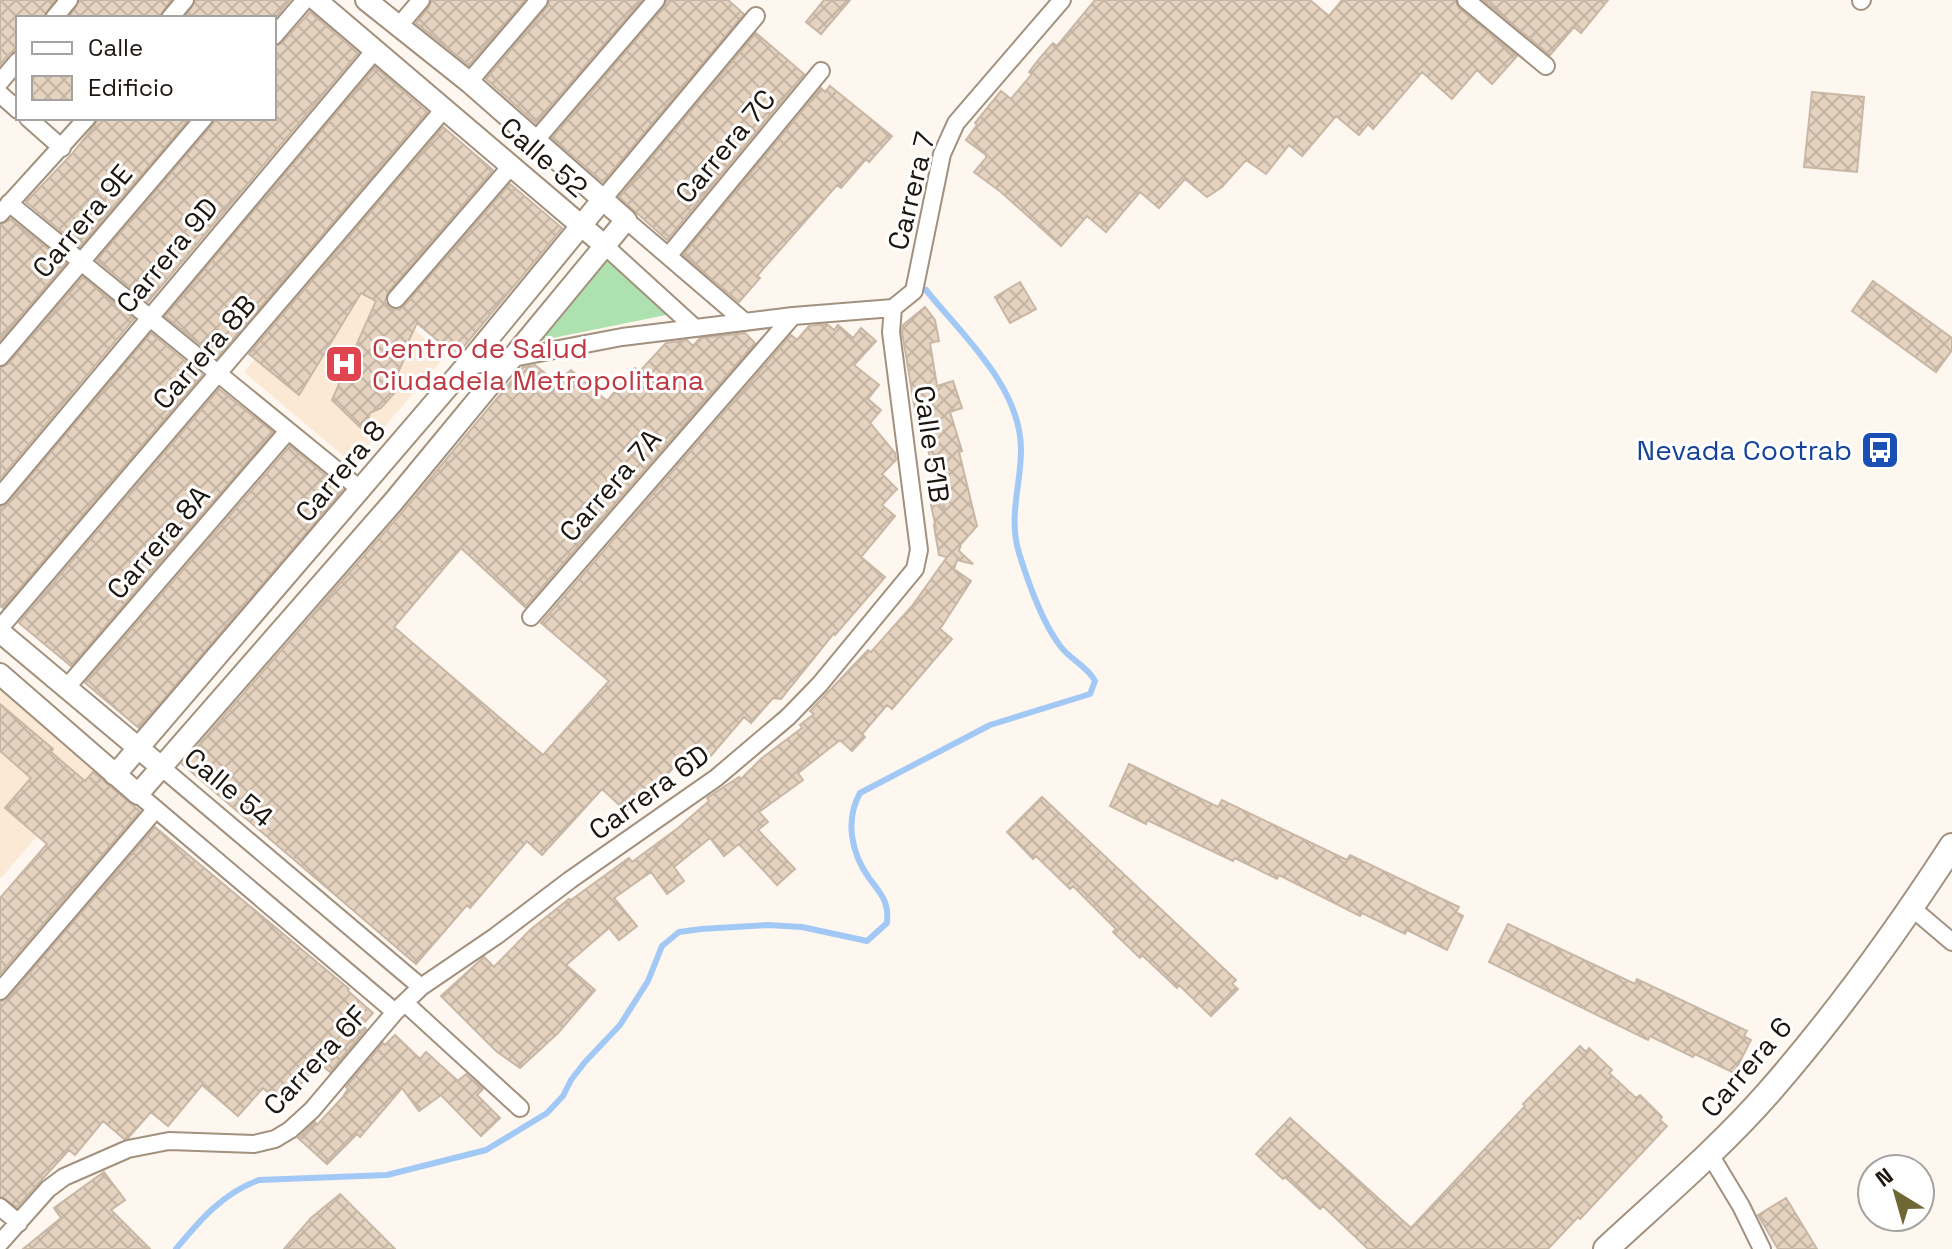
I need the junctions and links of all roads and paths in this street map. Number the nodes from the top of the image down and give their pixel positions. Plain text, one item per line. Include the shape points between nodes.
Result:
1 (69, 0) edge
2 (185, 0) edge
3 (305, 0) edge
4 (316, 0) edge
5 (366, 0) edge
6 (421, 0) edge
7 (539, 0) edge
8 (656, 0) edge
9 (1062, 0) edge
10 (1466, 0) edge
11 (56, 16) edge
12 (172, 16) edge
13 (756, 16) dead end
14 (398, 27) junction
15 (276, 34) edge
16 (376, 49) junction
17 (16, 63) edge
18 (1546, 66) dead end
19 (821, 71) dead end
20 (0, 82) edge
21 (469, 82) junction
22 (0, 94) edge
23 (16, 108) edge
24 (445, 108) junction
25 (30, 120) edge
26 (85, 120) edge
27 (202, 120) edge
28 (535, 141) junction
29 (62, 148) junction
30 (512, 165) junction
31 (603, 199) junction
32 (4, 208) edge
33 (626, 220) junction
34 (581, 226) junction
35 (604, 245) junction
36 (669, 255) junction
37 (81, 261) junction
38 (396, 299) dead end
39 (893, 308) junction
40 (793, 316) junction
41 (148, 317) junction
42 (745, 322) junction
43 (695, 328) junction
44 (0, 357) edge
45 (511, 358) junction
46 (465, 367) junction
47 (219, 374) junction
48 (288, 431) junction
49 (361, 490) junction
50 (0, 496) edge
51 (904, 583) joint
52 (531, 617) dead end
53 (0, 630) edge
54 (0, 674) edge
55 (67, 687) junction
56 (140, 748) junction
57 (161, 767) junction
58 (115, 775) junction
59 (138, 794) junction
60 (156, 809) junction
61 (1952, 846) edge
62 (1912, 908) junction
63 (1952, 942) edge
64 (421, 987) junction
65 (0, 991) edge
66 (400, 1007) junction
67 (520, 1108) dead end
68 (1709, 1153) junction
69 (0, 1207) edge
70 (19, 1223) junction
71 (0, 1243) edge
72 (1606, 1249) edge
73 (1762, 1249) edge

1 - 11 street
2 - 12 street
3 - 15 street
4 - 16 street, Calle 52
5 - 14 street, Calle 52
6 - 14 street
7 - 21 street
8 - 28 street
9 - 39 street, Carrera 7 via 956,123 942,154 914,291
10 - 18 street
13 - 31 street, Carrera 8
14 - 21 street, Calle 52
16 - 24 street, Calle 52
16 - 41 street, Carrera 9D
17 - 20 street
19 - 36 street, Carrera 7C
21 - 28 street, Calle 52
22 - 23 street
24 - 30 street, Calle 52
24 - 47 street, Carrera 8B
25 - 29 street
26 - 29 street
27 - 37 street, Carrera 9E
28 - 31 street, Calle 52
29 - 32 street
30 - 34 street, Calle 52
30 - 38 street
31 - 33 street, Calle 52
31 - 34 street, Carrera 8
32 - 37 street
33 - 35 street
33 - 36 street, Calle 52
34 - 35 street, Calle 52
34 - 46 street, Carrera 8
35 - 43 street, Calle 52
35 - 45 street
36 - 42 street, Calle 52
37 - 41 street
37 - 44 street, Carrera 9E
39 - 40 street
39 - 51 street, Calle 51B via 891,332 919,550 915,569
40 - 42 street
40 - 52 street, Carrera 7A
41 - 47 street
41 - 50 street, Carrera 9D
42 - 43 street
43 - 45 street
45 - 46 street
45 - 57 street via 394,501
46 - 49 street, Carrera 8
47 - 48 street
47 - 53 street, Carrera 8B
48 - 49 street
48 - 55 street, Carrera 8A
49 - 56 street, Carrera 8
51 - 64 street, Carrera 6D via 799,706 716,778
53 - 55 street, Calle 54
54 - 58 street
55 - 56 street, Calle 54
56 - 57 street, Calle 54
56 - 58 street, Carrera 8
57 - 59 street
57 - 64 street, Calle 54
58 - 59 street
59 - 60 street
60 - 65 street
60 - 66 street
61 - 62 main road, Carrera 6
62 - 63 street
62 - 68 main road, Carrera 6 via 1768,1093
64 - 66 street, Carrera 6D
66 - 67 street
66 - 70 street, Carrera 6F via 312,1110 275,1139 254,1144 169,1141 128,1149 64,1177
68 - 72 main road, Carrera 6
68 - 73 street
69 - 70 street
70 - 71 street

